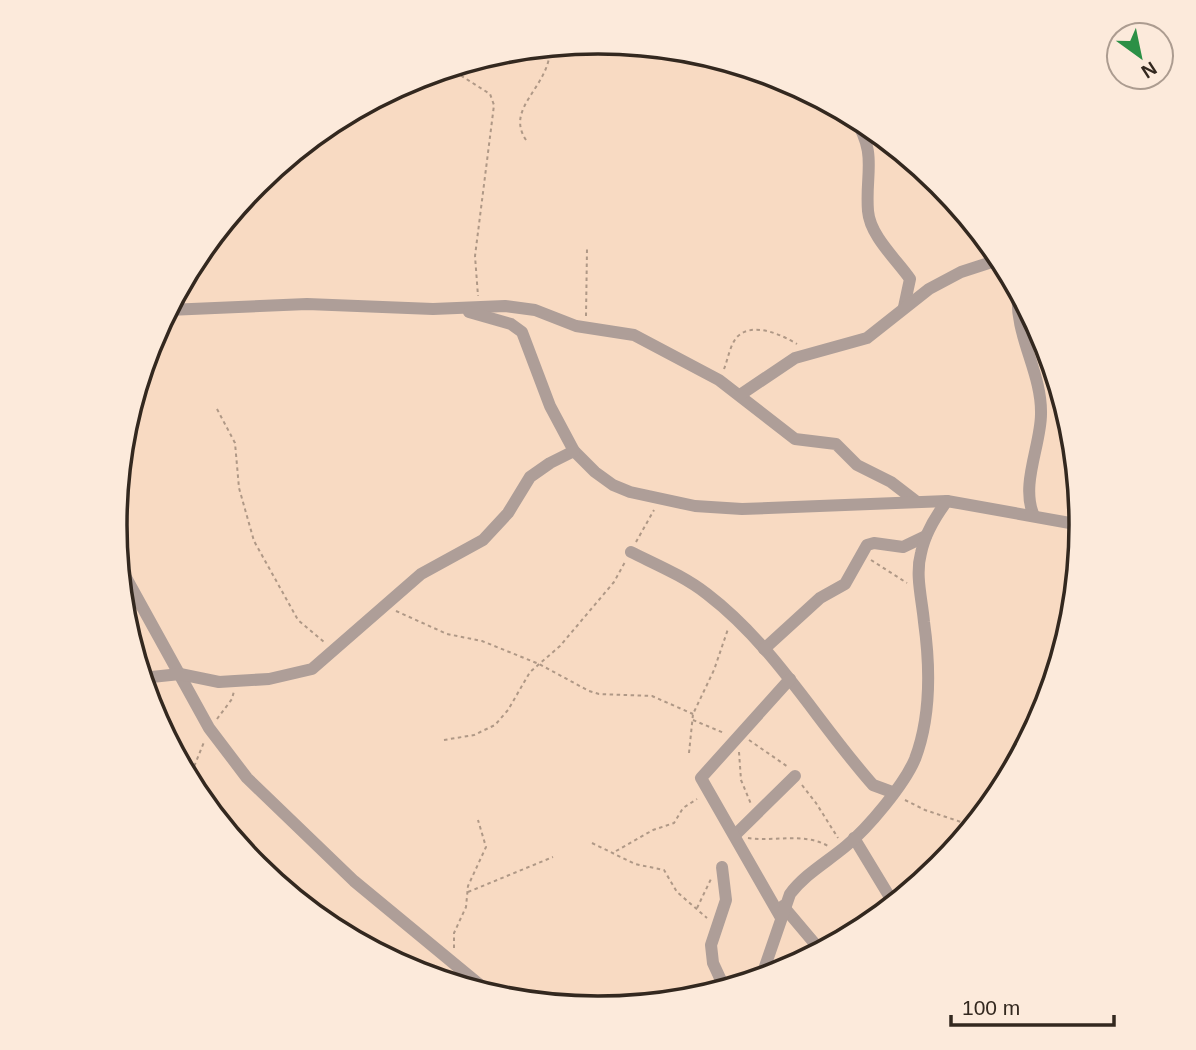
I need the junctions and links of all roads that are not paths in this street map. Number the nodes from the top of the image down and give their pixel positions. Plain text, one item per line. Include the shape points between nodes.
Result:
1 (862, 136) edge
2 (989, 263) edge
3 (904, 307) junction
4 (180, 309) edge
5 (460, 309) junction
6 (1020, 317) edge
7 (740, 395) junction
8 (574, 451) junction
9 (947, 501) junction
10 (917, 502) junction
11 (1034, 516) junction
12 (1069, 523) edge
13 (926, 536) junction
14 (631, 552) road end
15 (131, 587) edge
16 (764, 649) junction
17 (180, 674) junction
18 (152, 677) edge
19 (790, 679) junction
20 (795, 776) dead end
21 (892, 792) junction
22 (735, 835) junction
23 (854, 838) junction
24 (722, 867) dead end
25 (889, 895) edge
26 (781, 911) junction
27 (813, 943) edge
28 (767, 964) edge
29 (472, 979) edge
30 (721, 980) edge

1 - 3 street via 869,151 868,213 910,279
2 - 3 street via 947,279
3 - 7 street via 867,338 810,351
4 - 5 street via 307,303
5 - 7 street via 535,310 586,328 645,338
5 - 8 street via 511,324 522,332 550,406
6 - 11 street via 1041,404 1029,500
7 - 10 street via 795,439 836,444 857,465
8 - 10 street via 612,485 659,500 742,509
8 - 17 street via 530,477 508,513 483,540 421,574 319,665 269,679 219,682
9 - 10 street
9 - 11 street
9 - 13 street
11 - 12 street
13 - 16 street via 903,547 871,544 845,584 820,598
13 - 21 street via 919,568 929,663 922,733 915,759
14 - 16 street via 691,583
15 - 17 street
16 - 19 street
17 - 18 street
17 - 29 street via 209,728 247,778 392,915
19 - 21 street via 873,785
19 - 22 street via 701,778
20 - 22 street
21 - 23 street
22 - 26 street
23 - 25 street
23 - 26 street via 798,883
24 - 30 street via 726,900 715,926 712,954
26 - 27 street
26 - 28 street

